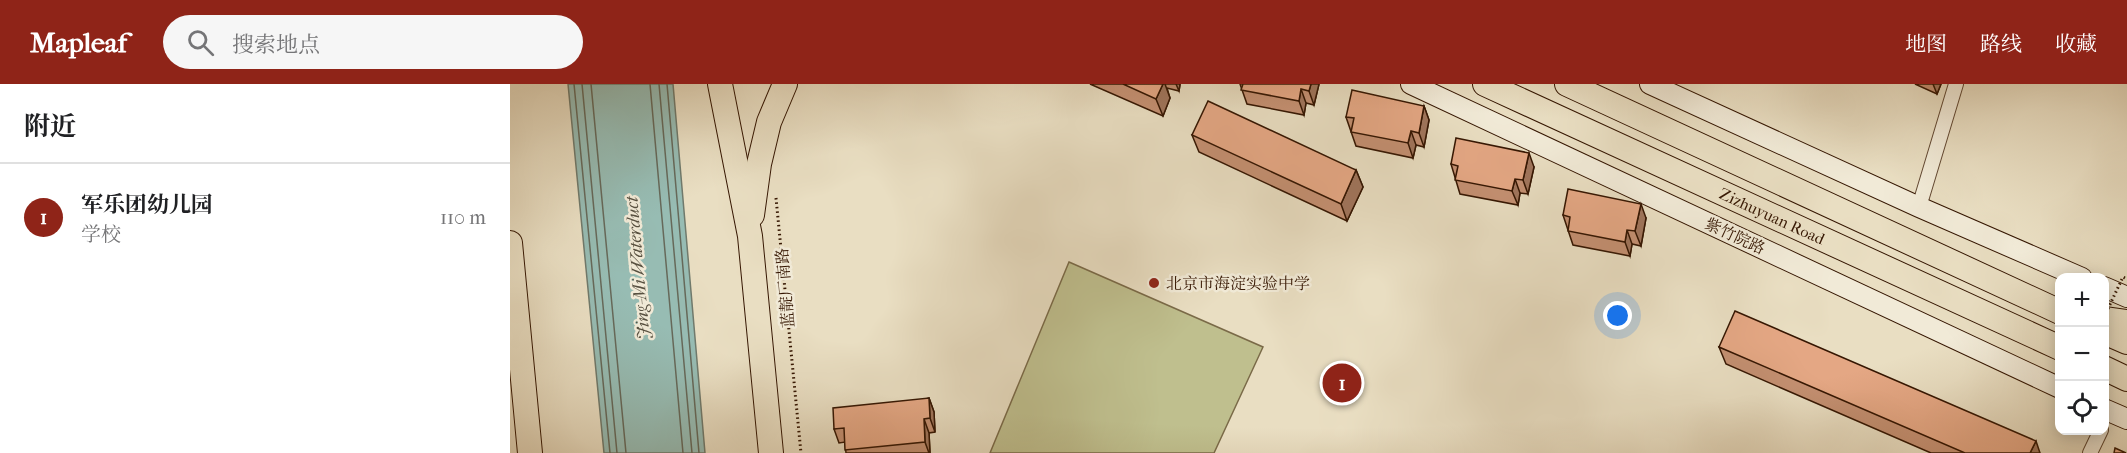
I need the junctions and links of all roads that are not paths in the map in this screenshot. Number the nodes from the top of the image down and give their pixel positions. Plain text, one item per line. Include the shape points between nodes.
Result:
1 (720, 84) edge
2 (785, 84) edge
3 (1411, 84) edge
4 (1485, 84) edge
5 (1567, 84) edge
6 (1650, 84) edge
7 (1956, 84) edge
8 (1919, 207) junction
9 (750, 236) junction
10 (510, 245) edge
11 (2071, 273) edge
12 (2109, 289) edge
13 (2127, 297) edge
14 (2055, 310) edge
15 (2109, 319) edge
16 (2127, 322) edge
17 (2109, 334) edge
18 (2127, 342) edge
19 (2055, 346) edge
20 (2109, 370) edge
21 (2127, 378) edge
22 (2055, 386) edge
23 (2099, 435) edge
24 (530, 453) edge
25 (771, 453) edge
26 (2090, 453) edge

1 - 9 highway
2 - 9 highway via 759,164
3 - 22 street, 紫竹院路
4 - 19 highway, Zizhuyuan Road
5 - 14 highway, Zizhuyuan Road
6 - 8 street
7 - 8 street
8 - 11 street
9 - 25 highway
10 - 24 highway
12 - 13 street
15 - 16 highway
17 - 18 highway
20 - 21 highway
23 - 26 street

